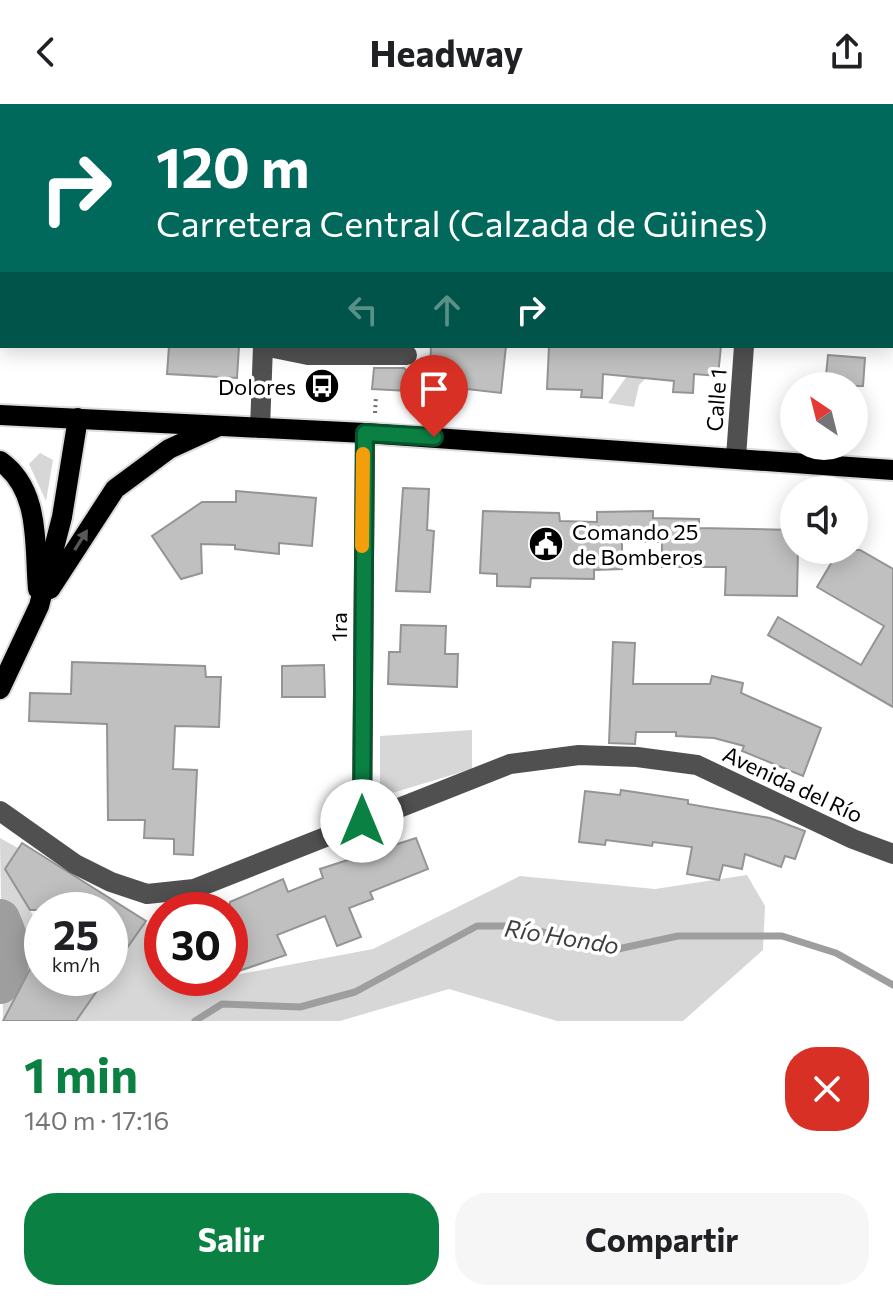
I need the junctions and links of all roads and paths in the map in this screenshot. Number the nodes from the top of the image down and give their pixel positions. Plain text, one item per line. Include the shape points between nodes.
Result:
1 (264, 348) edge
2 (274, 348) edge
3 (744, 348) edge
4 (407, 355) dead end
5 (0, 415) edge
6 (78, 418) junction
7 (220, 425) junction
8 (260, 428) junction
9 (365, 433) junction
10 (736, 457) junction
11 (0, 461) edge
12 (893, 470) edge
13 (39, 606) junction
14 (0, 689) edge
15 (0, 811) edge
16 (362, 821) junction
17 (893, 854) edge

1 - 8 street
2 - 4 street via 308,355
3 - 10 street, Calle 1
5 - 6 main road
6 - 7 main road
6 - 13 main road via 62,517
7 - 8 main road
13 -> 7 main road via 115,489 169,449
8 - 9 main road
9 - 10 main road
9 - 16 street, 1ra
10 - 12 main road
11 - 13 main road via 19,478 31,505
13 - 14 main road
15 - 16 street, Avenida del Río via 75,864 147,894 194,889
16 - 17 street, Avenida del Río via 510,764 579,755 637,757 697,765

